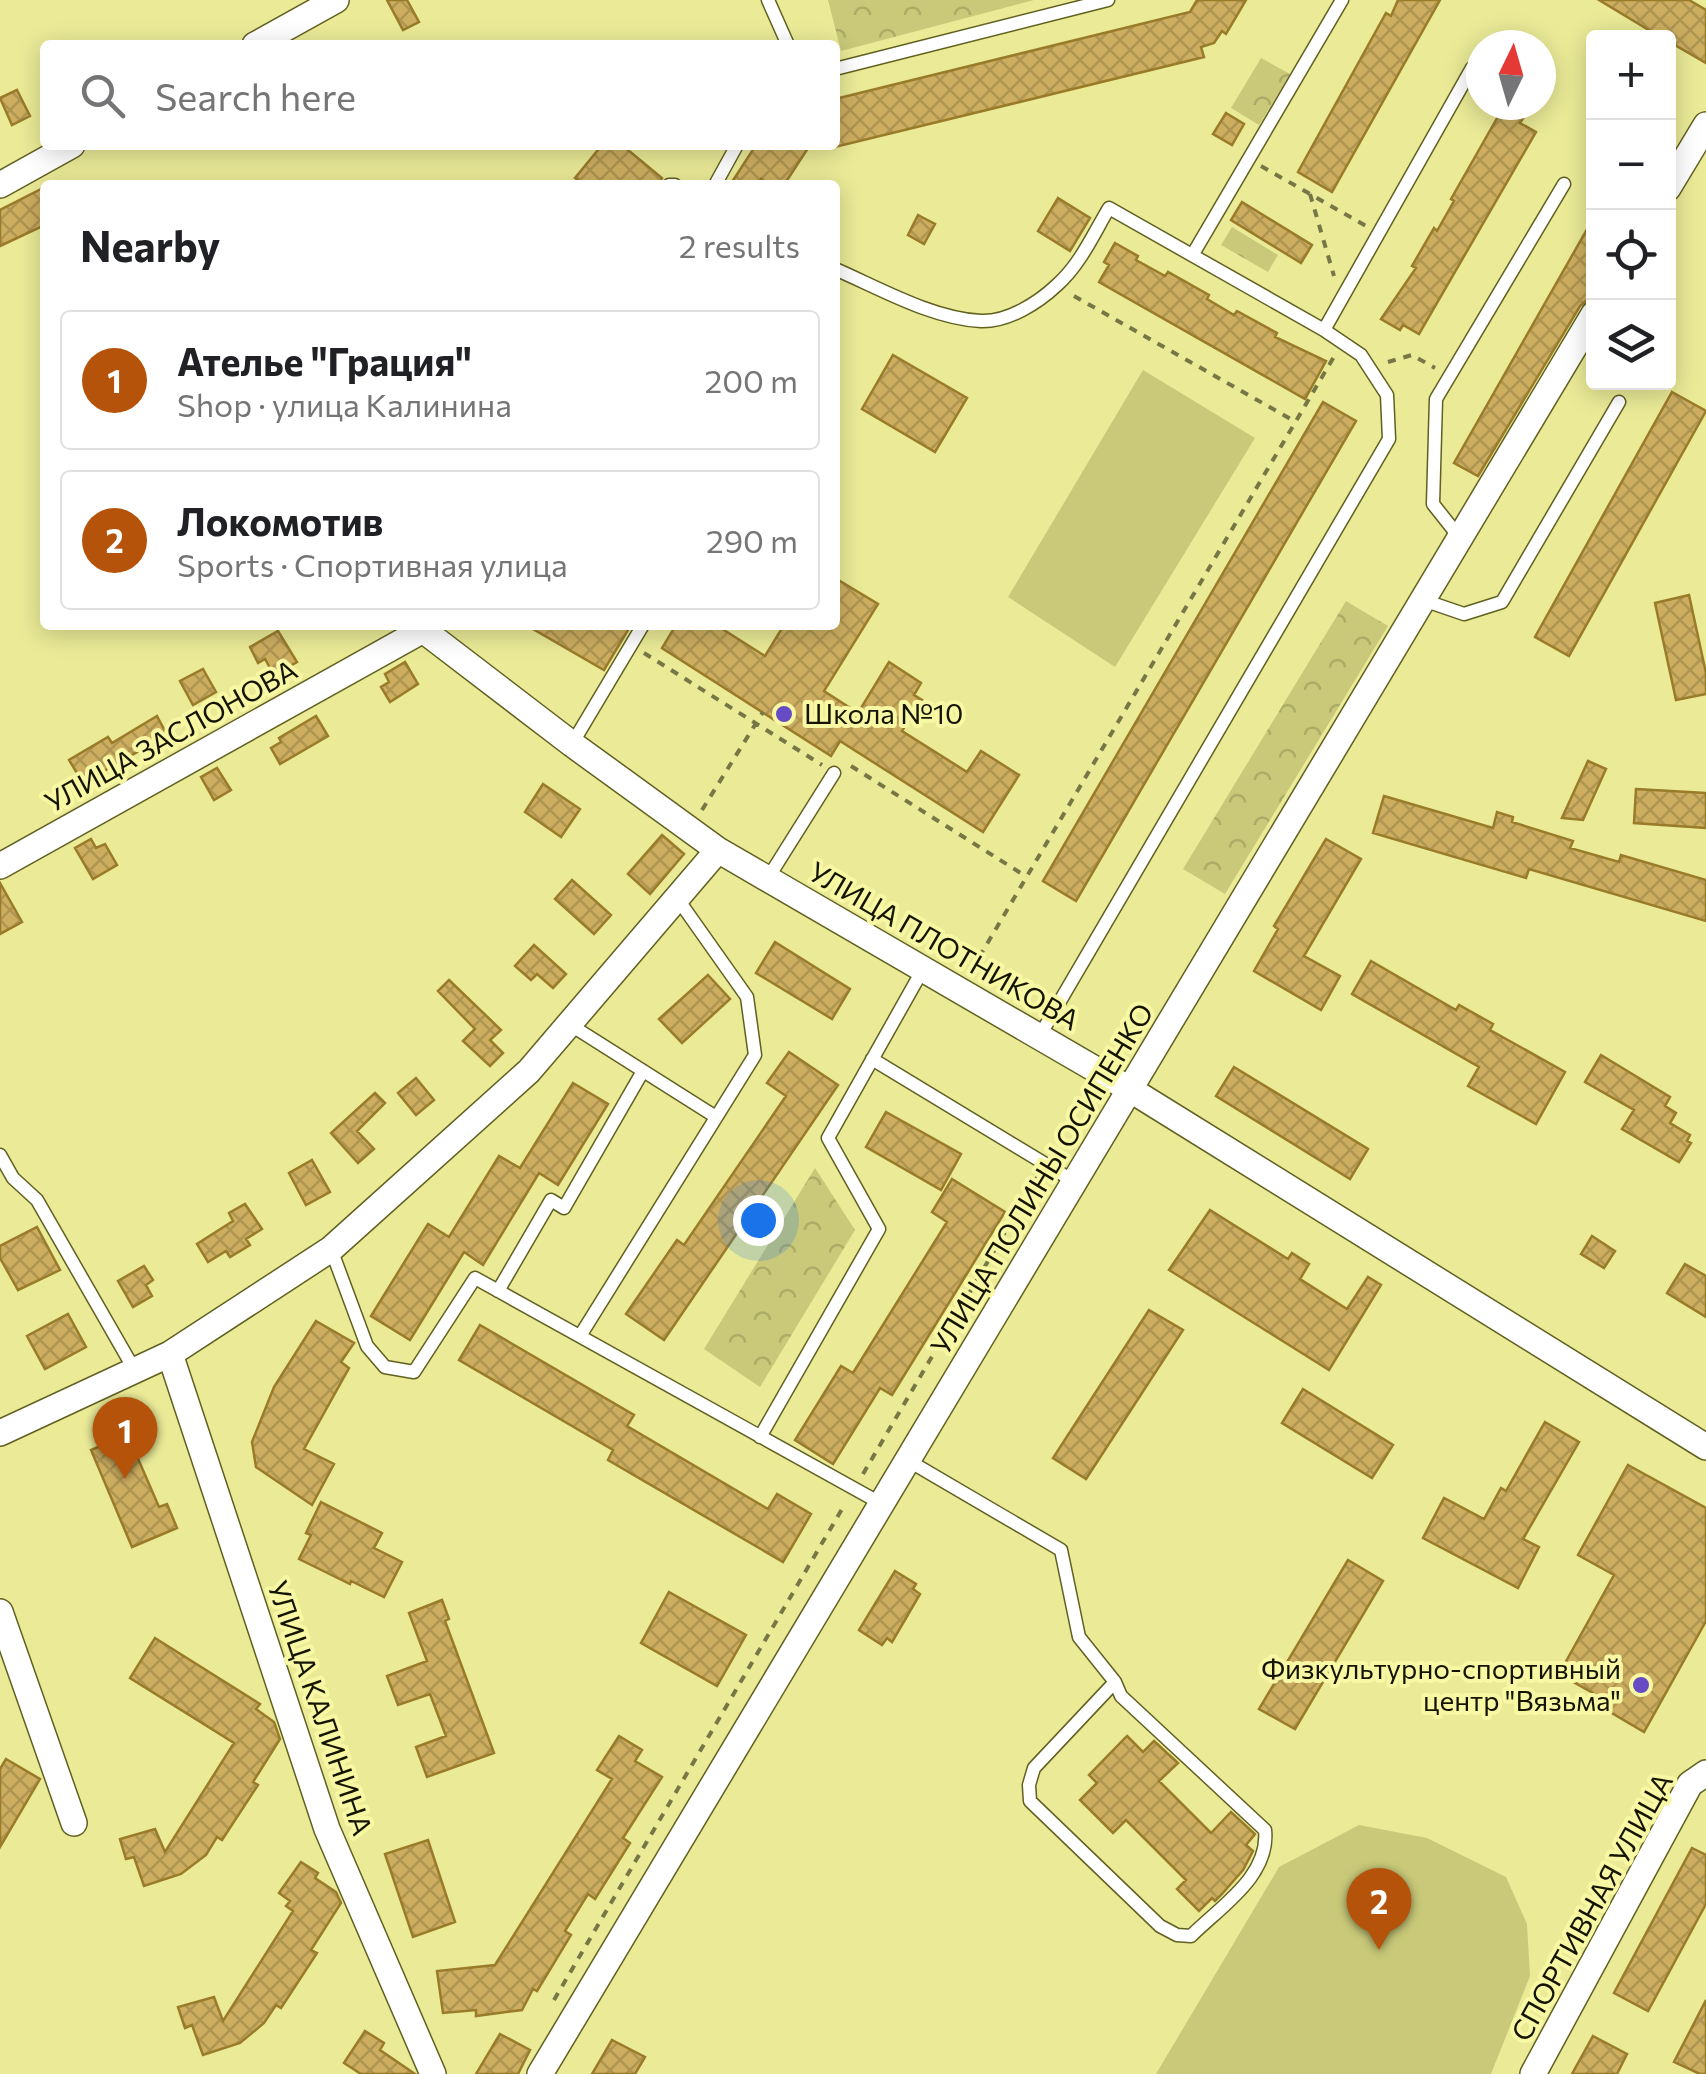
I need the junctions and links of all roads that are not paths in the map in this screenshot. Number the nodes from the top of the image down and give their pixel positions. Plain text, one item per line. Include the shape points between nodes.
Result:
1 (336, 0) edge
2 (768, 0) edge
3 (1108, 0) edge
4 (1342, 0) edge
5 (264, 40) edge
6 (786, 40) edge
7 (840, 69) edge
8 (1466, 79) edge
9 (1706, 124) edge
10 (63, 150) edge
11 (734, 150) edge
12 (1676, 175) edge
13 (718, 180) edge
14 (1564, 184) dead end
15 (0, 185) edge
16 (1193, 254) junction
17 (840, 271) edge
18 (1586, 327) edge
19 (1324, 330) junction
20 (1619, 402) dead end
21 (1460, 538) junction
22 (1423, 600) junction
23 (423, 630) joint
24 (640, 630) edge
25 (572, 744) junction
26 (834, 773) road end
27 (718, 850) junction
28 (0, 866) edge
29 (768, 878) junction
30 (677, 898) junction
31 (922, 971) junction
32 (568, 1024) junction
33 (1038, 1037) junction
34 (872, 1058) junction
35 (643, 1071) junction
36 (1131, 1090) junction
37 (716, 1117) junction
38 (0, 1156) edge
39 (1076, 1182) junction
40 (331, 1248) junction
41 (498, 1290) junction
42 (580, 1336) junction
43 (170, 1354) junction
44 (134, 1370) junction
45 (0, 1433) edge
46 (760, 1436) junction
47 (1706, 1448) edge
48 (908, 1461) junction
49 (882, 1504) junction
50 (0, 1612) edge
51 (1116, 1682) junction
52 (1706, 1773) edge
53 (74, 1823) dead end
54 (432, 2074) edge
55 (540, 2074) edge
56 (1533, 2074) edge

1 - 5 street
2 - 6 lane
3 - 7 lane
4 - 16 lane
8 - 19 lane
9 - 12 street
10 - 15 street
11 - 13 lane
14 - 21 lane via 1436,399 1433,504
16 - 17 lane via 1109,208 1056,286 1020,312 983,321 922,308
16 - 19 lane
18 - 21 street, УЛИЦА ПОЛИНЫ ОСИПЕНКО
19 - 33 lane via 1361,354 1388,396 1389,440
20 - 22 lane via 1502,602 1464,614
21 - 22 street, УЛИЦА ПОЛИНЫ ОСИПЕНКО
22 - 36 street, УЛИЦА ПОЛИНЫ ОСИПЕНКО
23 - 25 street, УЛИЦА ПЛОТНИКОВА
23 - 28 street, УЛИЦА ЗАСЛОНОВА
24 - 25 lane
25 - 27 street, УЛИЦА ПЛОТНИКОВА
26 - 29 lane
27 - 29 street, УЛИЦА ПЛОТНИКОВА
27 - 30 street
29 - 31 street, УЛИЦА ПЛОТНИКОВА
30 - 32 street
30 - 37 lane via 748,996 755,1055
31 - 33 street, УЛИЦА ПЛОТНИКОВА
31 - 34 lane
32 - 35 lane
32 - 40 street via 528,1071
33 - 36 street, УЛИЦА ПЛОТНИКОВА
34 - 39 lane
34 - 46 lane via 828,1138 878,1230
35 - 37 lane
35 - 41 lane via 564,1208 551,1200
36 - 39 street, УЛИЦА ПОЛИНЫ ОСИПЕНКО
36 - 47 street, УЛИЦА ПЛОТНИКОВА
37 - 42 lane
38 - 44 lane via 37,1200
39 - 48 street, УЛИЦА ПОЛИНЫ ОСИПЕНКО
40 - 41 lane via 367,1346 385,1367 414,1372 475,1278
40 - 43 street
41 - 42 lane
42 - 46 lane
43 - 44 street
43 - 54 street, УЛИЦА КАЛИНИНА via 327,1828
44 - 45 street
46 - 49 lane
48 - 49 street, УЛИЦА ПОЛИНЫ ОСИПЕНКО
48 - 51 lane via 1061,1550 1079,1637
49 - 55 street, УЛИЦА ПОЛИНЫ ОСИПЕНКО
50 - 53 street
51 - 51 lane via 1121,1696 1265,1830 1261,1867 1191,1936 1160,1926 1030,1802 1034,1768
52 - 56 street, СПОРТИВНАЯ УЛИЦА via 1690,1784

